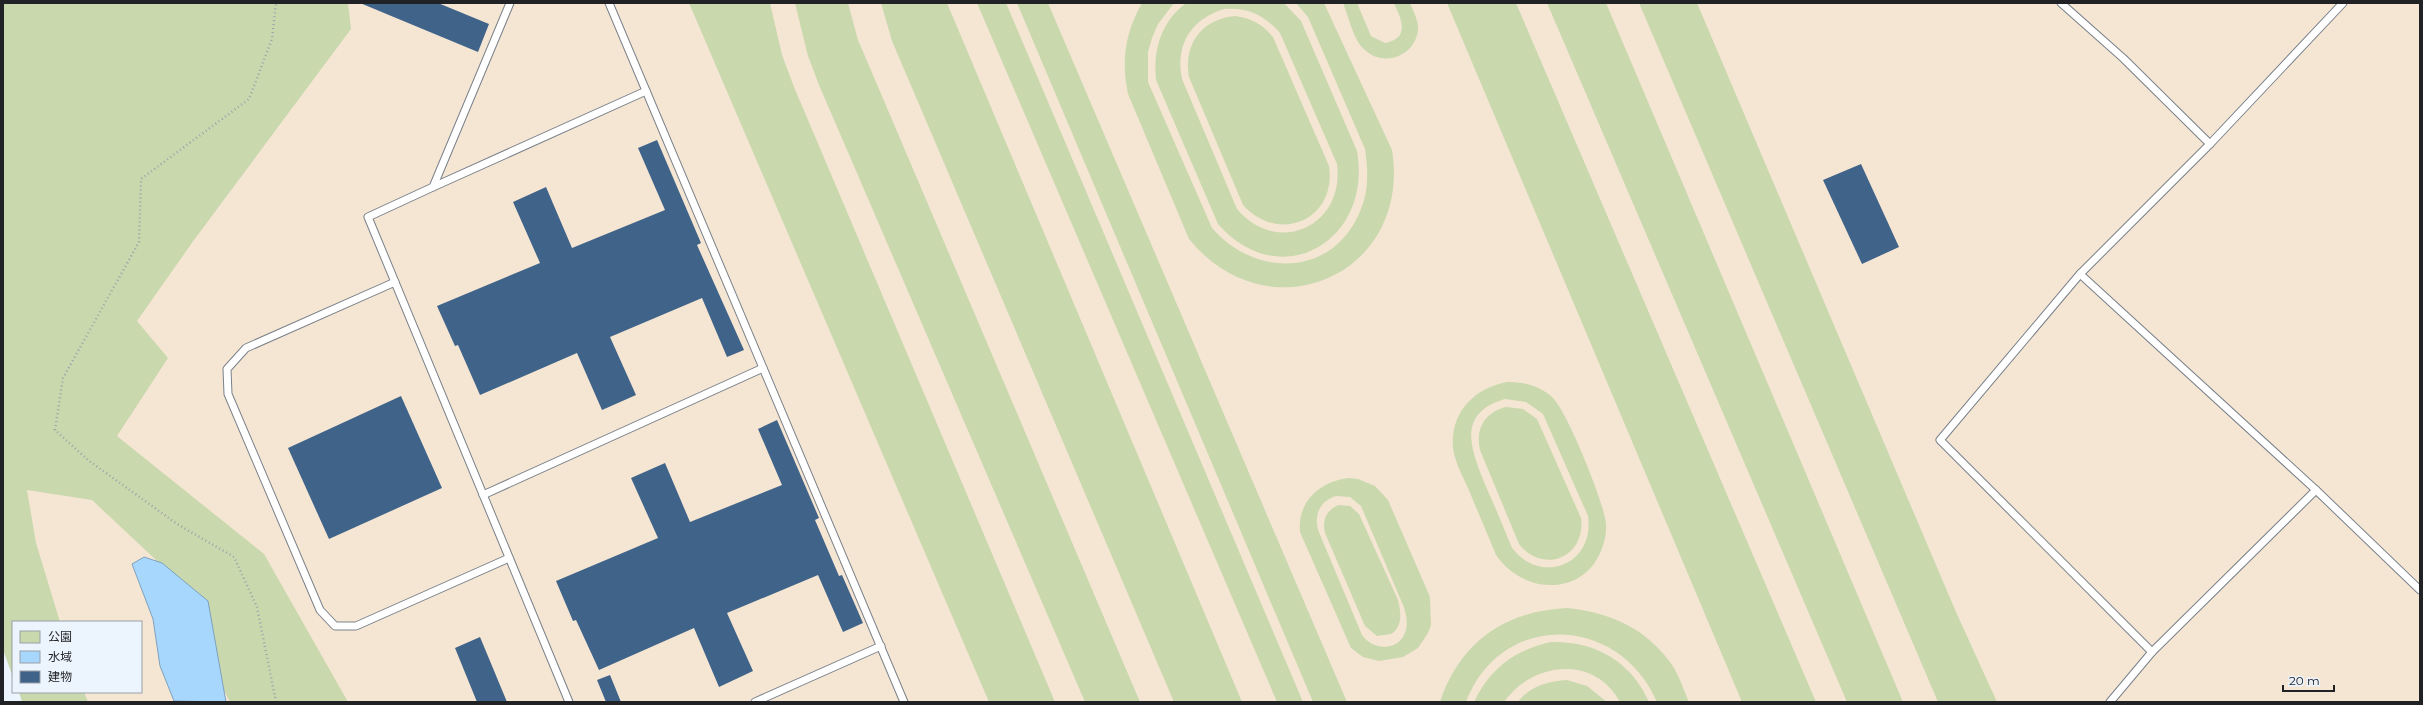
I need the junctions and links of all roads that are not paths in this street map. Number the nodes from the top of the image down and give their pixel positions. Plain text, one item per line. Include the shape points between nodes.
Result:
1 (510, 3) edge
2 (609, 3) edge
3 (2061, 3) edge
4 (2343, 3) edge
5 (646, 91) junction
6 (2210, 144) junction
7 (433, 187) junction
8 (2080, 274) junction
9 (395, 282) junction
10 (763, 368) junction
11 (2316, 490) junction
12 (483, 494) junction
13 (509, 558) junction
14 (2420, 590) edge
15 (881, 646) junction
16 (2152, 652) junction
17 (569, 702) edge
18 (755, 702) edge
19 (904, 702) edge
20 (2110, 702) edge

1 - 7 lane
2 - 5 lane
3 - 6 lane via 2123,58
4 - 6 lane
5 - 7 lane
5 - 10 lane
6 - 8 lane
7 - 9 lane via 368,217
8 - 11 lane
8 - 16 lane via 1940,440
9 - 12 lane
9 - 13 lane via 246,348 227,369 228,394 320,610 335,626 356,626
10 - 12 lane
10 - 15 lane
11 - 14 lane
11 - 16 lane
12 - 13 lane
13 - 17 lane
15 - 18 lane
15 - 19 lane
16 - 20 lane

